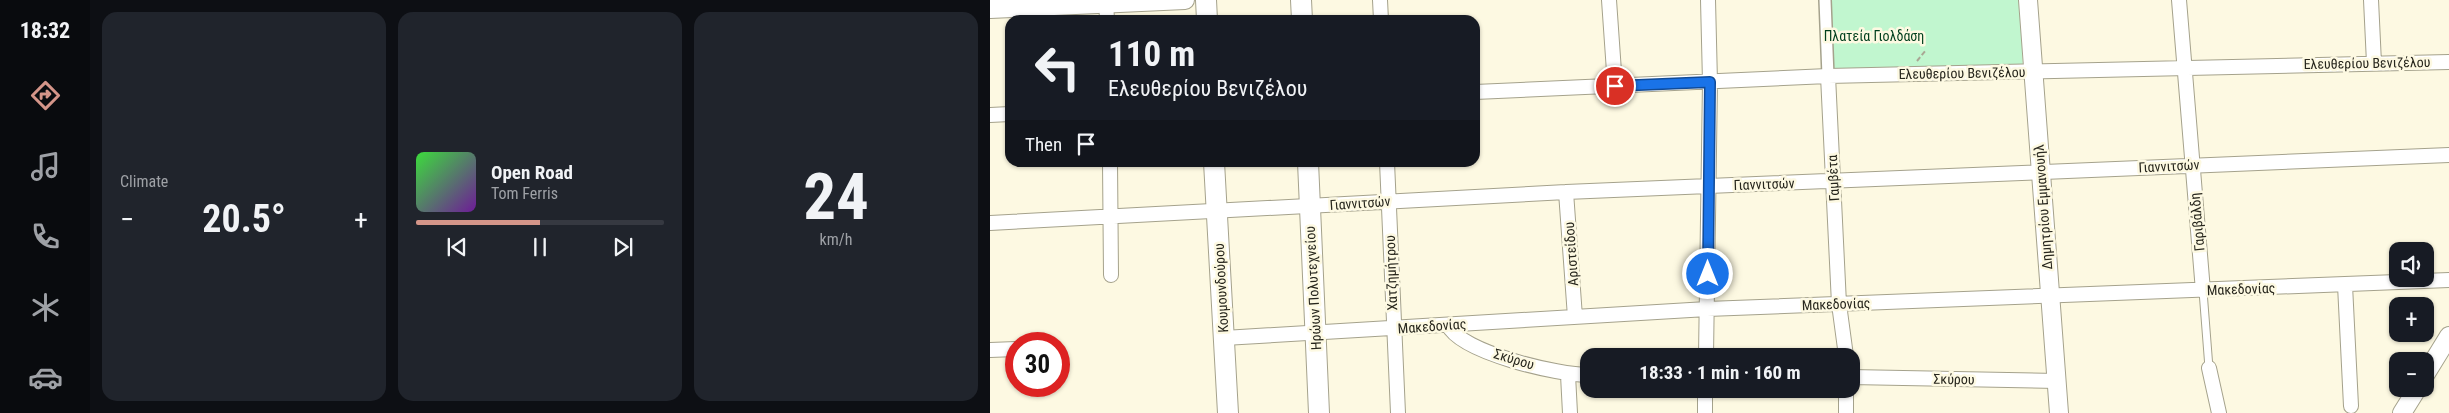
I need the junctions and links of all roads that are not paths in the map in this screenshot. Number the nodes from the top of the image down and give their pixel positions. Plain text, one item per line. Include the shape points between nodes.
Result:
1 (1185, 0) edge
2 (1206, 0) edge
3 (1301, 0) edge
4 (1380, 0) edge
5 (1609, 0) edge
6 (1708, 0) edge
7 (1825, 0) edge
8 (2028, 0) edge
9 (2178, 0) edge
10 (2371, 0) edge
11 (1106, 8) edge
12 (990, 9) edge
13 (1207, 15) edge
14 (1302, 15) edge
15 (1381, 15) edge
16 (2449, 62) edge
17 (2374, 63) junction
18 (2184, 67) junction
19 (2033, 71) junction
20 (1828, 76) junction
21 (1710, 82) junction
22 (1615, 86) junction
23 (1480, 92) edge
24 (1005, 114) edge
25 (990, 115) edge
26 (2449, 155) edge
27 (2192, 164) junction
28 (1110, 167) edge
29 (1214, 167) edge
30 (1308, 167) edge
31 (1387, 167) edge
32 (2041, 172) junction
33 (1833, 182) junction
34 (1708, 186) junction
35 (1566, 192) junction
36 (1388, 202) junction
37 (1310, 206) junction
38 (1217, 211) junction
39 (1109, 216) junction
40 (990, 222) edge
41 (1111, 275) dead end
42 (2449, 280) edge
43 (2345, 286) junction
44 (2202, 291) junction
45 (2050, 296) junction
46 (1839, 304) junction
47 (1707, 309) junction
48 (1575, 317) junction
49 (1448, 325) junction
50 (1394, 328) junction
51 (1315, 332) junction
52 (2449, 336) edge
53 (1224, 338) junction
54 (1706, 348) edge
55 (1845, 348) edge
56 (1005, 349) edge
57 (990, 350) edge
58 (2434, 360) edge
59 (2209, 368) joint
60 (1568, 375) junction
61 (1580, 375) edge
62 (1860, 377) edge
63 (2057, 381) junction
64 (2412, 397) edge
65 (1705, 398) edge
66 (1846, 398) edge
67 (2351, 406) dead end
68 (1228, 413) edge
69 (1319, 413) edge
70 (1398, 413) edge
71 (1570, 413) edge
72 (1705, 413) edge
73 (1846, 413) edge
74 (2059, 413) edge
75 (2219, 413) edge
76 (2402, 413) edge

1 - 11 street
2 - 13 main road
3 - 14 main road
4 - 15 street
5 - 22 street
6 - 21 street
7 - 20 street, Γαμβέτα
8 - 19 street, Δημητρίου Εμμανουήλ
9 - 18 street, Γαριβάλδη
10 - 17 street
11 - 12 street
16 - 17 street, Ελευθερίου Βενιζέλου
17 - 18 street, Ελευθερίου Βενιζέλου
18 - 19 street, Ελευθερίου Βενιζέλου
18 - 27 street, Γαριβάλδη
19 - 20 street, Ελευθερίου Βενιζέλου
19 - 32 street, Δημητρίου Εμμανουήλ
20 - 21 street, Ελευθερίου Βενιζέλου
20 - 33 street, Γαμβέτα
21 - 22 street, Ελευθερίου Βενιζέλου
21 - 34 street
22 - 23 street, Ελευθερίου Βενιζέλου
24 - 25 street
26 - 27 street, Γιαννιτσών
27 - 32 street, Γιαννιτσών
27 - 44 street, Γαριβάλδη
28 - 39 street
29 - 38 main road, Κουμουνδούρου
30 - 37 main road, Ηρώων Πολυτεχνείου
31 - 36 street, Χατζημήτρου
32 - 33 street, Γιαννιτσών
32 - 45 street, Δημητρίου Εμμανουήλ
33 - 34 street, Γιαννιτσών
33 - 46 street, Γαμβέτα
34 - 35 street, Γιαννιτσών
34 - 47 street
35 - 36 street, Γιαννιτσών
35 - 48 street, Αριστείδου
36 - 37 street, Γιαννιτσών
36 - 50 street, Χατζημήτρου
37 - 38 street, Γιαννιτσών
37 - 51 main road, Ηρώων Πολυτεχνείου
38 - 39 street, Γιαννιτσών
38 - 53 main road, Κουμουνδούρου
39 - 40 street, Γιαννιτσών
39 - 41 street
42 - 43 street, Μακεδονίας
43 - 44 street, Μακεδονίας
43 - 67 street
44 - 45 street, Μακεδονίας
44 - 59 lane, Γαριβάλδη
45 - 46 street, Μακεδονίας
45 - 63 street, Δημητρίου Εμμανουήλ
46 - 47 street, Μακεδονίας
46 - 55 street, Γαμβέτα
47 - 48 street, Μακεδονίας
47 - 54 street
48 - 49 street, Μακεδονίας
49 - 50 street, Μακεδονίας
49 - 60 street, Σκύρου via 1462,339 1500,357
50 - 51 street, Μακεδονίας
50 - 70 street, Χατζημήτρου
51 - 53 street, Μακεδονίας
51 - 69 main road, Ηρώων Πολυτεχνείου
52 - 58 street
53 - 68 main road, Κουμουνδούρου
56 - 57 street
59 - 75 street, Γαριβάλδη
60 - 61 street, Σκύρου
60 - 71 street
62 - 63 street, Σκύρου
63 - 74 street, Δημητρίου Εμμανουήλ
64 - 76 street
65 - 72 street
66 - 73 street

